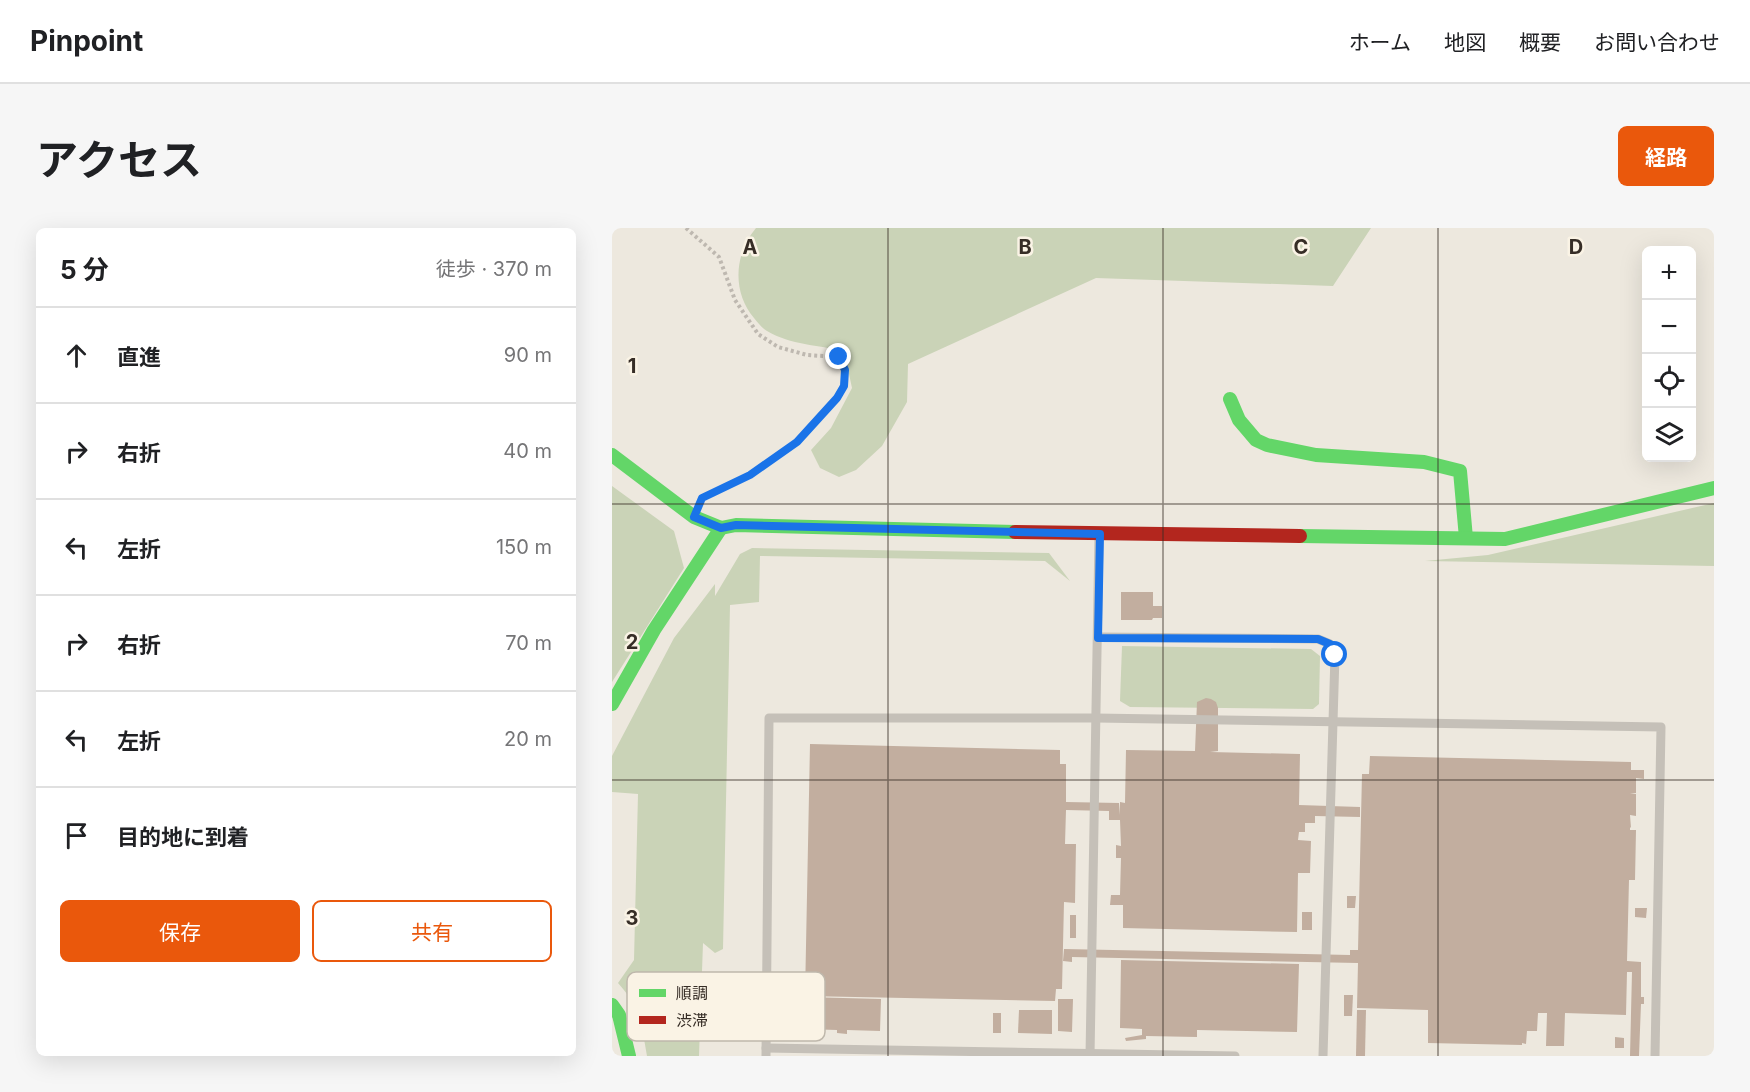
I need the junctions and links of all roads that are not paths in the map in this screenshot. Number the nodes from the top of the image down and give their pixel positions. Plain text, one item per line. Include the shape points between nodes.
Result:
1 (1230, 399) dead end
2 (612, 455) edge
3 (1714, 488) edge
4 (721, 528) junction
5 (1100, 534) junction
6 (1466, 538) junction
7 (1098, 638) junction
8 (612, 704) edge
9 (1096, 718) junction
10 (1333, 722) junction
11 (767, 972) edge
12 (612, 1005) edge
13 (766, 1052) edge
14 (1090, 1055) edge
15 (629, 1056) edge
16 (1235, 1056) edge
17 (1323, 1056) edge
18 (1655, 1056) edge

1 - 6 street via 1239,420 1256,440 1267,446 1316,455 1424,462 1460,471
2 - 4 street via 694,517
3 - 6 street via 1505,538
4 - 5 street via 736,525
4 - 8 street via 654,630
5 - 6 street
5 - 7 lane
7 - 9 lane
7 - 10 lane via 1318,639 1330,644 1335,655
9 - 10 lane
9 - 11 lane via 770,717
9 - 14 lane
10 - 17 lane
10 - 18 lane via 1661,728
12 - 15 street via 619,1015
13 - 14 lane
14 - 16 lane

